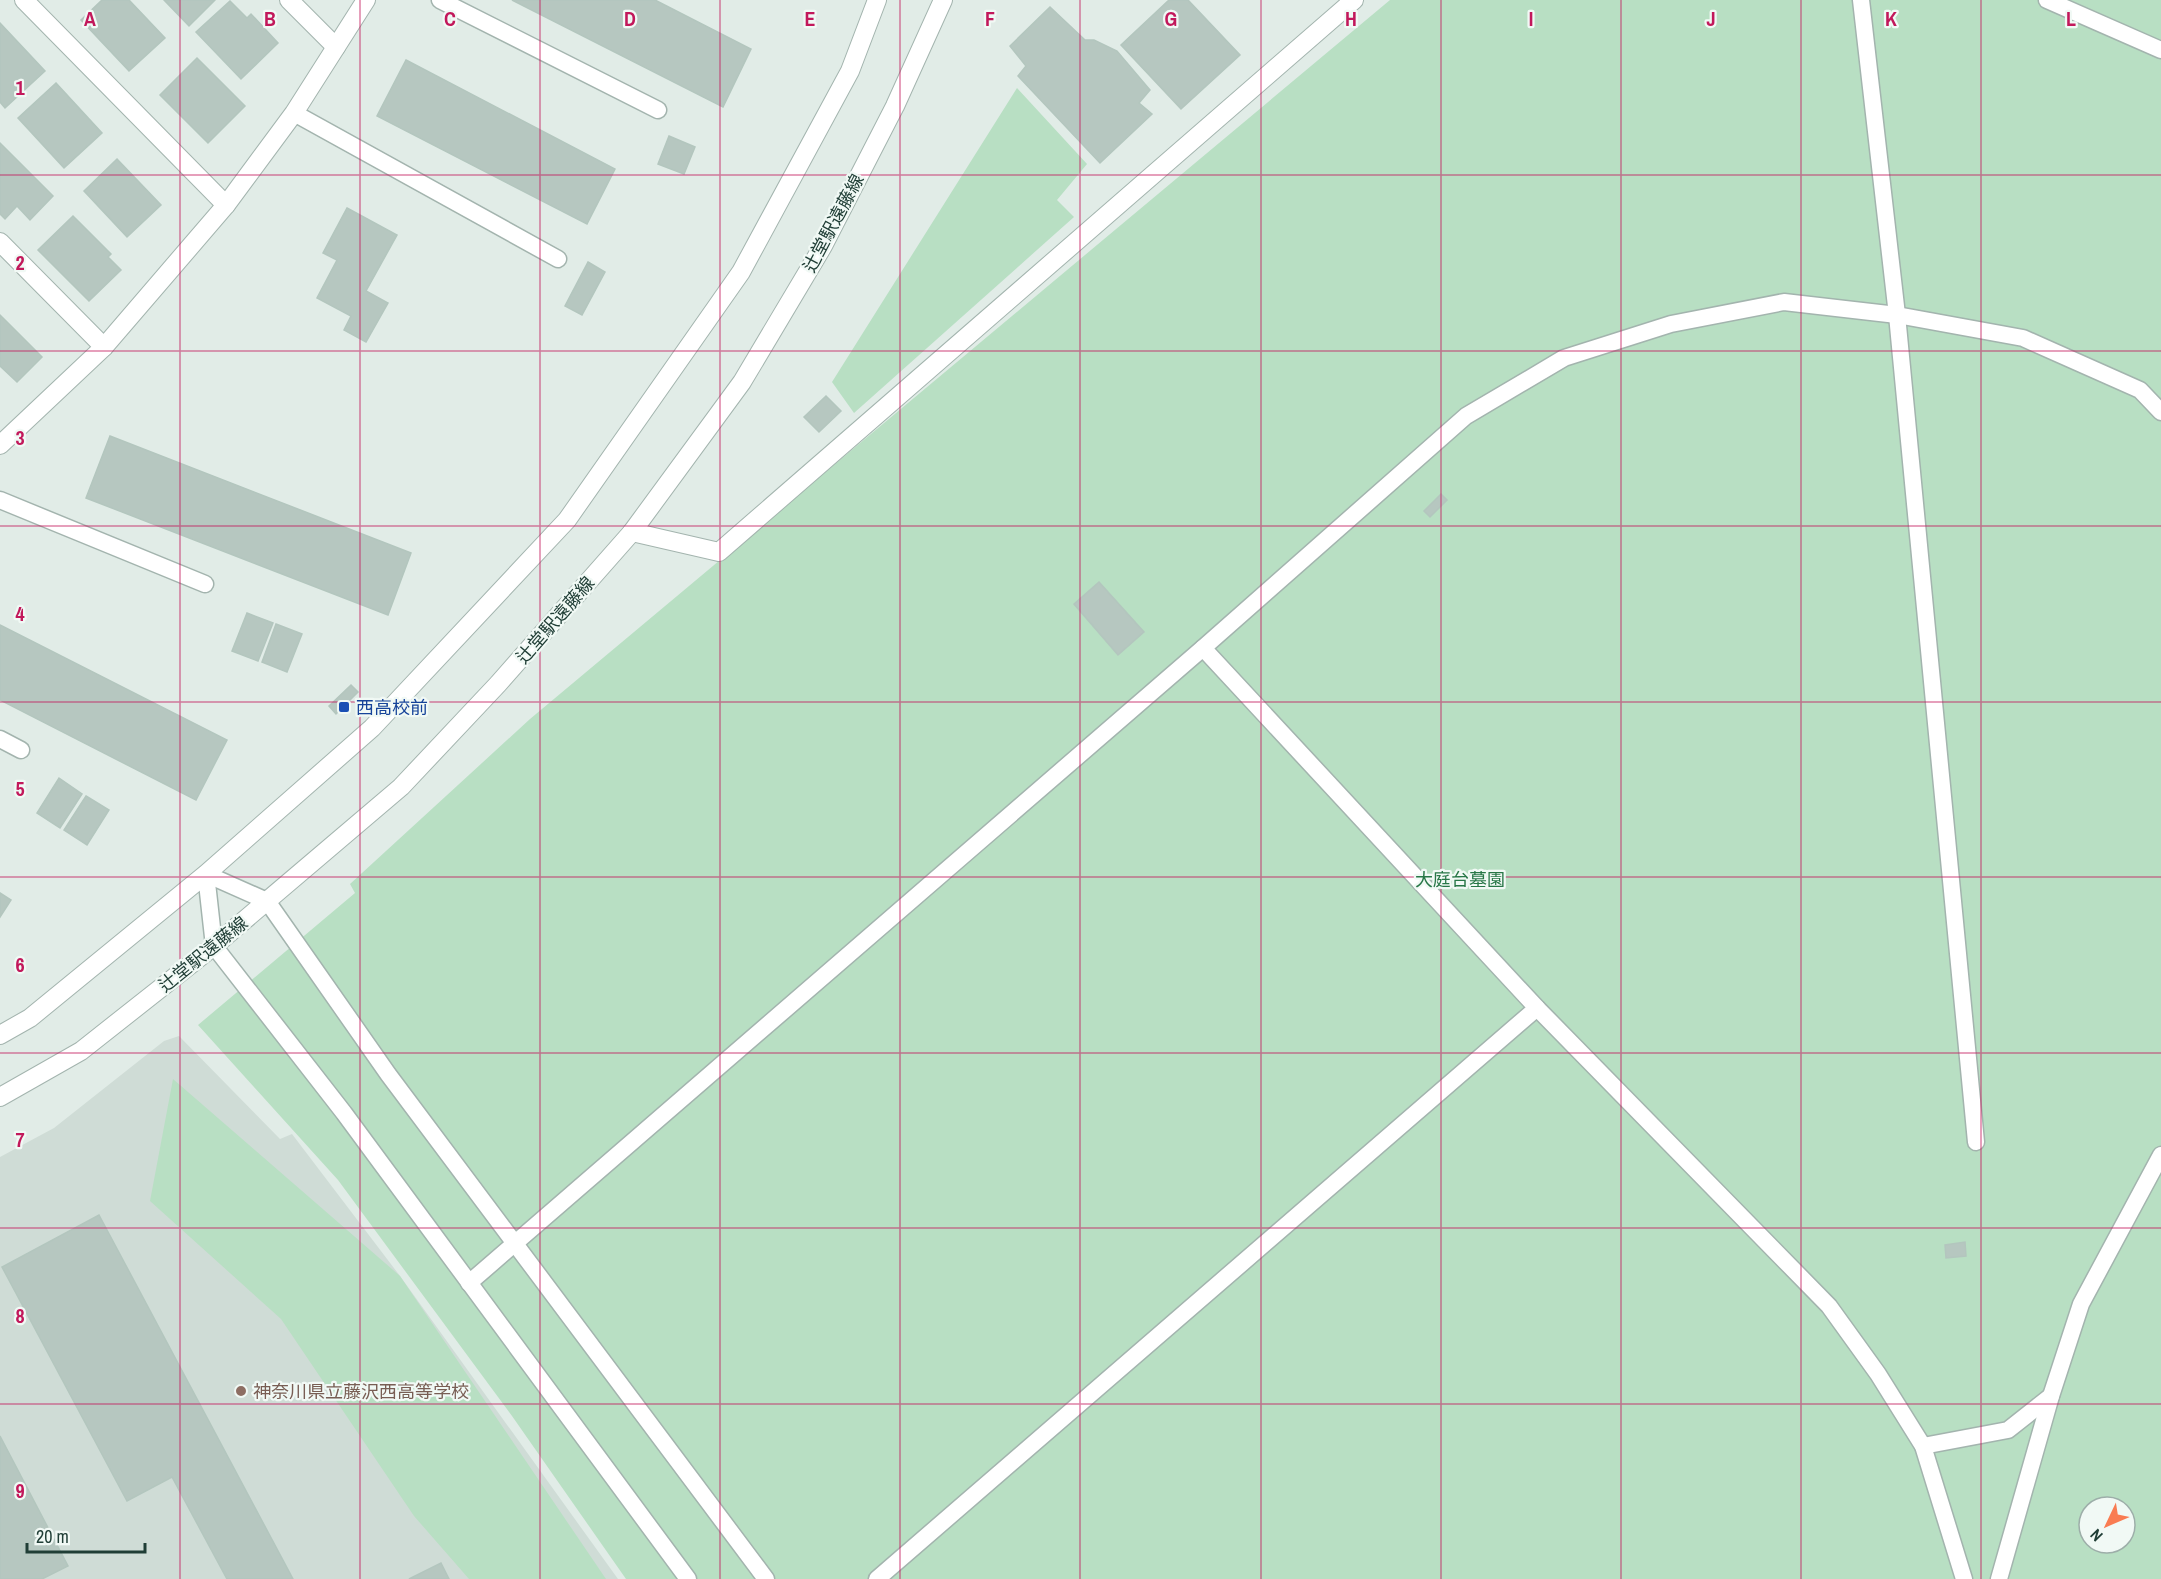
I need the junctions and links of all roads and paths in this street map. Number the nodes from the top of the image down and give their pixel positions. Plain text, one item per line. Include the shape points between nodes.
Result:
1 (24, 0) edge
2 (289, 0) edge
3 (366, 0) edge
4 (440, 0) edge
5 (877, 0) edge
6 (944, 0) edge
7 (1354, 0) edge
8 (1861, 0) edge
9 (2047, 0) edge
10 (336, 47) junction
11 (2161, 50) edge
12 (658, 110) dead end
13 (294, 113) junction
14 (226, 205) junction
15 (0, 242) edge
16 (558, 259) dead end
17 (1898, 315) junction
18 (104, 347) junction
19 (2161, 412) edge
20 (0, 445) edge
21 (0, 500) edge
22 (632, 532) junction
23 (205, 584) dead end
24 (1203, 648) junction
25 (0, 739) edge
26 (21, 750) dead end
27 (207, 874) junction
28 (267, 901) junction
29 (214, 946) junction
30 (1537, 1008) junction
31 (0, 1035) edge
32 (0, 1096) edge
33 (1976, 1142) dead end
34 (2161, 1155) edge
35 (514, 1245) junction
36 (469, 1283) junction
37 (2051, 1396) junction
38 (1923, 1446) junction
39 (688, 1579) edge
40 (766, 1579) edge
41 (877, 1579) edge
42 (1964, 1579) edge
43 (1999, 1579) edge

1 - 14 street
2 - 10 street
3 - 10 street
4 - 12 lane
5 - 27 street via 850,71 741,272 567,520 372,728
6 - 22 street, 辻堂駅遠藤線 via 824,246 742,382
7 - 22 street via 718,552
8 - 17 lane
9 - 11 lane
10 - 13 street
13 - 14 street
13 - 16 lane
14 - 18 street
15 - 18 street
17 - 19 lane via 2023,338 2140,390
17 - 24 lane via 1784,302 1671,324 1564,358 1466,416
17 - 33 lane
18 - 20 street
21 - 23 lane
22 - 28 street, 辻堂駅遠藤線 via 401,787
24 - 30 lane
24 - 35 lane
25 - 26 lane
27 - 28 lane
27 - 29 lane
27 - 31 street via 30,1018
28 - 29 street, 辻堂駅遠藤線
28 - 35 lane
29 - 32 street, 辻堂駅遠藤線 via 81,1051
29 - 36 lane
30 - 38 lane via 1829,1306
30 - 41 lane
34 - 37 lane via 2081,1305
35 - 36 lane
35 - 40 lane
36 - 39 lane
37 - 38 lane via 2007,1430
37 - 43 lane
38 - 42 lane

